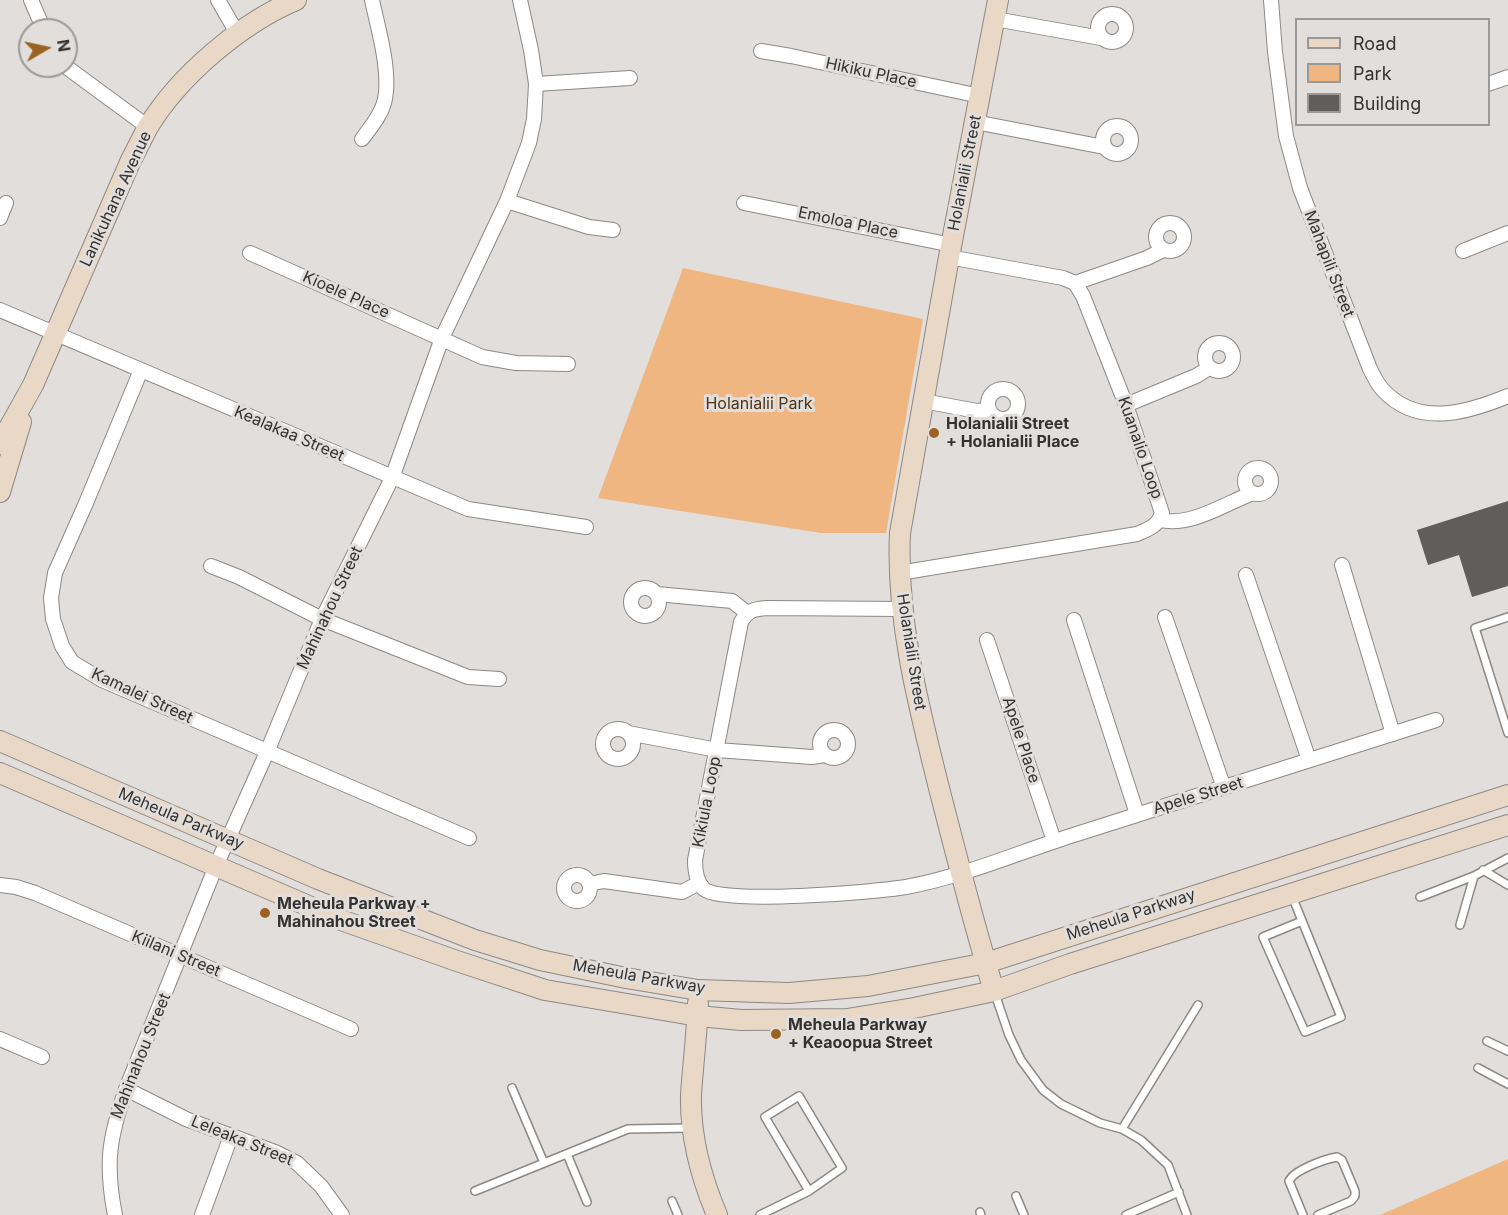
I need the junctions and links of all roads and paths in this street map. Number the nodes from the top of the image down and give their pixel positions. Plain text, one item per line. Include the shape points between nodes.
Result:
1 (31, 0) edge
2 (219, 0) edge
3 (296, 0) edge
4 (372, 0) edge
5 (520, 0) edge
6 (1271, 0) edge
7 (996, 10) edge
8 (39, 18) edge
9 (237, 33) junction
10 (1101, 38) dead end
11 (761, 51) dead end
12 (78, 76) edge
13 (1508, 77) edge
14 (630, 78) dead end
15 (1490, 83) edge
16 (536, 84) junction
17 (980, 96) junction
18 (975, 122) junction
19 (148, 127) junction
20 (362, 139) dead end
21 (1104, 147) dead end
22 (507, 201) junction
23 (744, 202) dead end
24 (6, 203) dead end
25 (0, 218) edge
26 (612, 230) dead end
27 (1508, 233) edge
28 (1163, 250) dead end
29 (950, 251) junction
30 (1463, 251) dead end
31 (250, 254) dead end
32 (1075, 283) junction
33 (0, 310) edge
34 (56, 332) junction
35 (442, 338) junction
36 (568, 364) dead end
37 (1209, 368) dead end
38 (141, 370) junction
39 (33, 385) junction
40 (1508, 396) edge
41 (922, 400) junction
42 (1126, 405) junction
43 (989, 410) dead end
44 (0, 444) edge
45 (392, 478) junction
46 (0, 492) edge
47 (1253, 493) dead end
48 (1160, 520) junction
49 (586, 527) dead end
50 (1342, 565) dead end
51 (211, 566) dead end
52 (900, 573) junction
53 (1246, 575) dead end
54 (657, 594) dead end
55 (903, 609) junction
56 (747, 612) junction
57 (1165, 617) dead end
58 (1508, 617) edge
59 (322, 619) junction
60 (1074, 620) dead end
61 (987, 640) dead end
62 (499, 679) dead end
63 (1436, 720) dead end
64 (628, 733) dead end
65 (1508, 733) edge
66 (1393, 734) junction
67 (0, 741) edge
68 (717, 750) junction
69 (267, 752) junction
70 (824, 755) dead end
71 (1309, 760) junction
72 (0, 773) edge
73 (1224, 788) junction
74 (1508, 795) edge
75 (1137, 814) junction
76 (1508, 825) edge
77 (469, 838) dead end
78 (228, 839) junction
79 (1054, 841) junction
80 (1508, 858) edge
81 (216, 866) junction
82 (1483, 870) junction
83 (960, 874) junction
84 (1474, 876) junction
85 (699, 883) junction
86 (589, 884) dead end
87 (0, 885) edge
88 (1508, 885) edge
89 (1291, 894) junction
90 (1420, 897) dead end
91 (1302, 921) junction
92 (1461, 925) dead end
93 (181, 956) junction
94 (986, 963) junction
95 (698, 990) junction
96 (994, 991) junction
97 (1198, 1005) dead end
98 (698, 1016) junction
99 (351, 1029) dead end
100 (0, 1039) edge
101 (1487, 1041) dead end
102 (1508, 1051) edge
103 (42, 1057) dead end
104 (1478, 1068) dead end
105 (1508, 1084) edge
106 (512, 1088) dead end
107 (126, 1089) junction
108 (693, 1128) junction
109 (1122, 1129) junction
110 (231, 1136) junction
111 (567, 1154) junction
112 (544, 1163) junction
113 (475, 1191) dead end
114 (809, 1191) junction
115 (1179, 1192) junction
116 (1016, 1196) dead end
117 (672, 1201) dead end
118 (587, 1202) dead end
119 (115, 1215) edge
120 (202, 1215) edge
121 (342, 1215) edge
122 (678, 1215) edge
123 (717, 1215) edge
124 (760, 1215) edge
125 (1024, 1215) edge
126 (1126, 1215) edge
127 (1187, 1215) edge
128 (1304, 1215) edge
129 (1318, 1215) edge

1 - 8 street
2 - 9 street
3 - 9 street, Lanikuhana Avenue
4 - 20 street via 386,77 384,102
5 - 16 street, Mahinahou Street
6 - 40 street, Mahapili Street via 1283,115 1294,167 1370,369 1382,388 1400,404 1429,414 1476,409
7 - 10 street
7 - 17 street, Holanialii Street
9 - 19 street, Lanikuhana Avenue via 177,88
11 - 17 street, Hikiku Place
12 - 19 street
13 - 15 street
14 - 16 street
16 - 22 street, Mahinahou Street via 529,143
17 - 18 street, Holanialii Street
18 - 21 street
18 - 29 street, Holanialii Street
19 - 34 street, Lanikuhana Avenue
22 - 26 street via 589,227
22 - 35 street, Mahinahou Street
23 - 29 street, Emoloa Place
24 - 25 street
27 - 30 street
28 - 32 street
29 - 32 street
29 - 41 street, Holanialii Street
31 - 35 street, Kioele Place
32 - 42 street, Kuanalio Loop
33 - 34 street, Kealakaa Street
34 - 38 street, Kealakaa Street
34 - 39 street, Lanikuhana Avenue
35 - 36 street, Kioele Place via 482,357 516,363
35 - 45 street, Mahinahou Street
37 - 42 street
38 - 45 street, Kealakaa Street
38 - 69 street, Kamalei Street via 55,573 53,619 72,662 102,680
39 - 44 street, Lanikuhana Avenue
39 - 46 street, Lanikuhana Avenue
41 - 43 street
41 - 52 street, Holanialii Street via 900,532
42 - 48 street, Kuanalio Loop via 1160,504
45 - 49 street, Kealakaa Street via 468,509
45 - 59 street, Mahinahou Street
47 - 48 street via 1186,520
48 - 52 street, Kuanalio Loop via 1137,534
50 - 66 street
51 - 59 street
52 - 55 street, Holanialii Street
53 - 71 street
54 - 56 street via 732,601
55 - 56 street via 767,608
55 - 83 street, Holanialii Street via 919,706
56 - 68 street, Kikiula Loop via 741,622
57 - 73 street
58 - 65 lane via 1475,628
59 - 62 street via 468,677
59 - 69 street, Mahinahou Street
60 - 75 street
61 - 79 street, Apele Place
63 - 66 street, Apele Street
64 - 68 street
66 - 71 street, Apele Street
67 - 78 street, Meheula Parkway
68 - 70 street
68 - 85 street, Kikiula Loop via 695,860
69 - 77 street, Kamalei Street
69 - 78 street, Mahinahou Street
71 - 73 street, Apele Street
72 - 81 street, Meheula Parkway
73 - 75 street, Apele Street
74 - 94 street, Meheula Parkway
75 - 79 street, Apele Street
76 - 89 street, Meheula Parkway
78 - 81 street, Mahinahou Street
78 - 95 street, Meheula Parkway via 475,940 540,960
79 - 83 street, Apele Street
80 - 82 lane
81 - 93 street, Mahinahou Street
81 - 98 street, Meheula Parkway via 341,920 546,990
82 - 84 lane
82 - 88 lane
83 - 85 street via 904,887 778,896 721,896 705,891
83 - 94 street, Holanialii Street
84 - 90 lane
84 - 92 lane
85 - 86 street via 682,892 604,881
87 - 93 street, Kiilani Street via 35,893
89 - 91 lane
89 - 96 street, Meheula Parkway
91 - 91 lane via 1341,1017 1305,1032 1263,937
93 - 99 street, Kiilani Street
93 - 107 street, Mahinahou Street
94 - 95 street, Meheula Parkway via 868,986 789,993
94 - 96 street, Holanialii Street
95 - 98 street
96 - 98 street, Meheula Parkway via 847,1019 789,1021
96 - 109 lane, Holanialii Street via 1013,1043 1043,1090 1061,1104
97 - 109 lane
98 - 108 street via 691,1097
100 - 103 street
101 - 102 lane
104 - 105 lane
106 - 112 lane
107 - 110 street, Leleaka Street
107 - 119 street, Mahinahou Street via 113,1127 108,1160
108 - 111 lane via 628,1130
108 - 123 street via 704,1184
109 - 115 lane, Holanialii Street via 1141,1140 1168,1166
110 - 120 street
110 - 121 street, Leleaka Street via 297,1163 321,1186
111 - 112 lane
111 - 118 lane
112 - 113 lane
114 - 114 lane via 842,1168 799,1096 765,1117
114 - 124 lane
115 - 126 lane
115 - 127 lane, Holanialii Street
116 - 125 lane
117 - 122 lane
128 - 129 lane via 1289,1181 1292,1176 1337,1157 1342,1160 1355,1196

